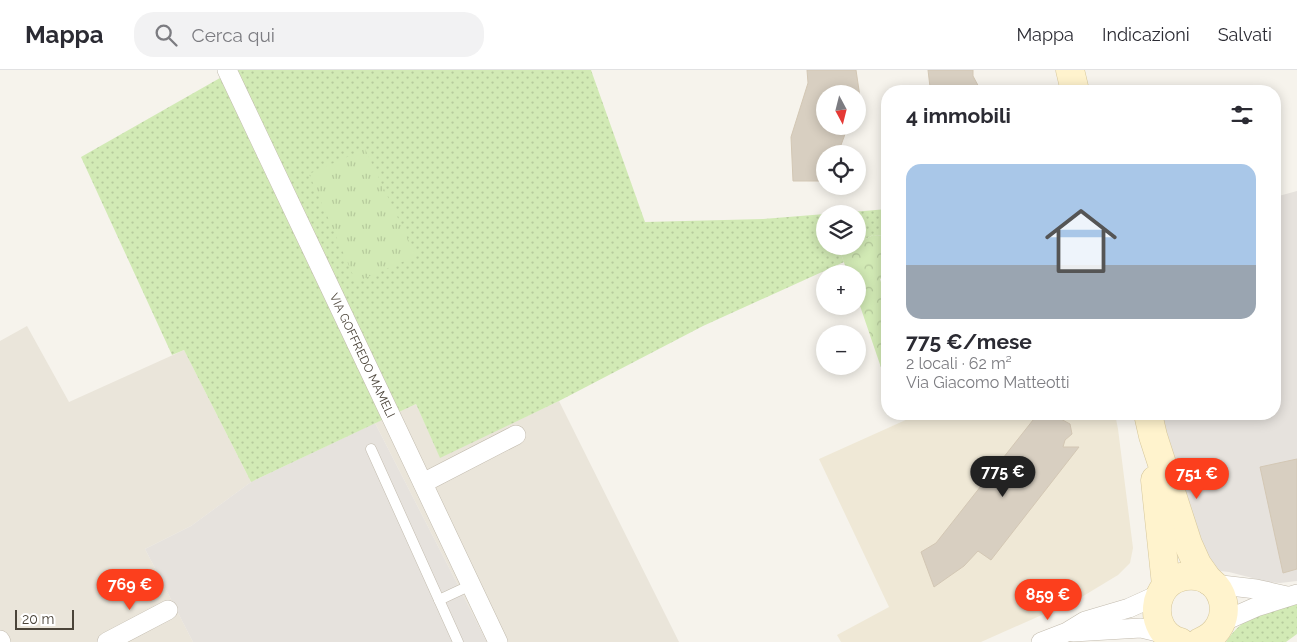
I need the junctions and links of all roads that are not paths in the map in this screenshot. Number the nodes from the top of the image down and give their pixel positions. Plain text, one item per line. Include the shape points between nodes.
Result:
1 (227, 70) edge
2 (1070, 70) edge
3 (1074, 85) edge
4 (1150, 425) edge
5 (516, 435) dead end
6 (371, 449) dead end
7 (423, 483) junction
8 (1211, 582) junction
9 (471, 585) junction
10 (1163, 590) junction
11 (1292, 595) edge
12 (439, 600) junction
13 (168, 610) dead end
14 (1067, 632) junction
15 (1194, 637) edge
16 (107, 642) edge
17 (458, 642) edge
18 (498, 642) edge
19 (1041, 642) edge

1 - 7 street, VIA GOFFREDO MAMELI
2 - 3 street
4 - 8 street via 1188,544
4 - 10 street
5 - 7 street
6 - 12 lane
7 - 9 street, VIA GOFFREDO MAMELI
8 - 10 street via 1198,576 1187,576 1176,579
8 - 11 street
8 - 15 street via 1220,592 1224,612
9 - 12 lane
9 - 18 street, VIA GOFFREDO MAMELI
10 - 14 street via 1130,608 1090,619
10 - 15 street via 1156,604 1160,626
11 - 15 street
12 - 17 lane
13 - 16 street
14 - 15 street via 1141,628
14 - 19 street

